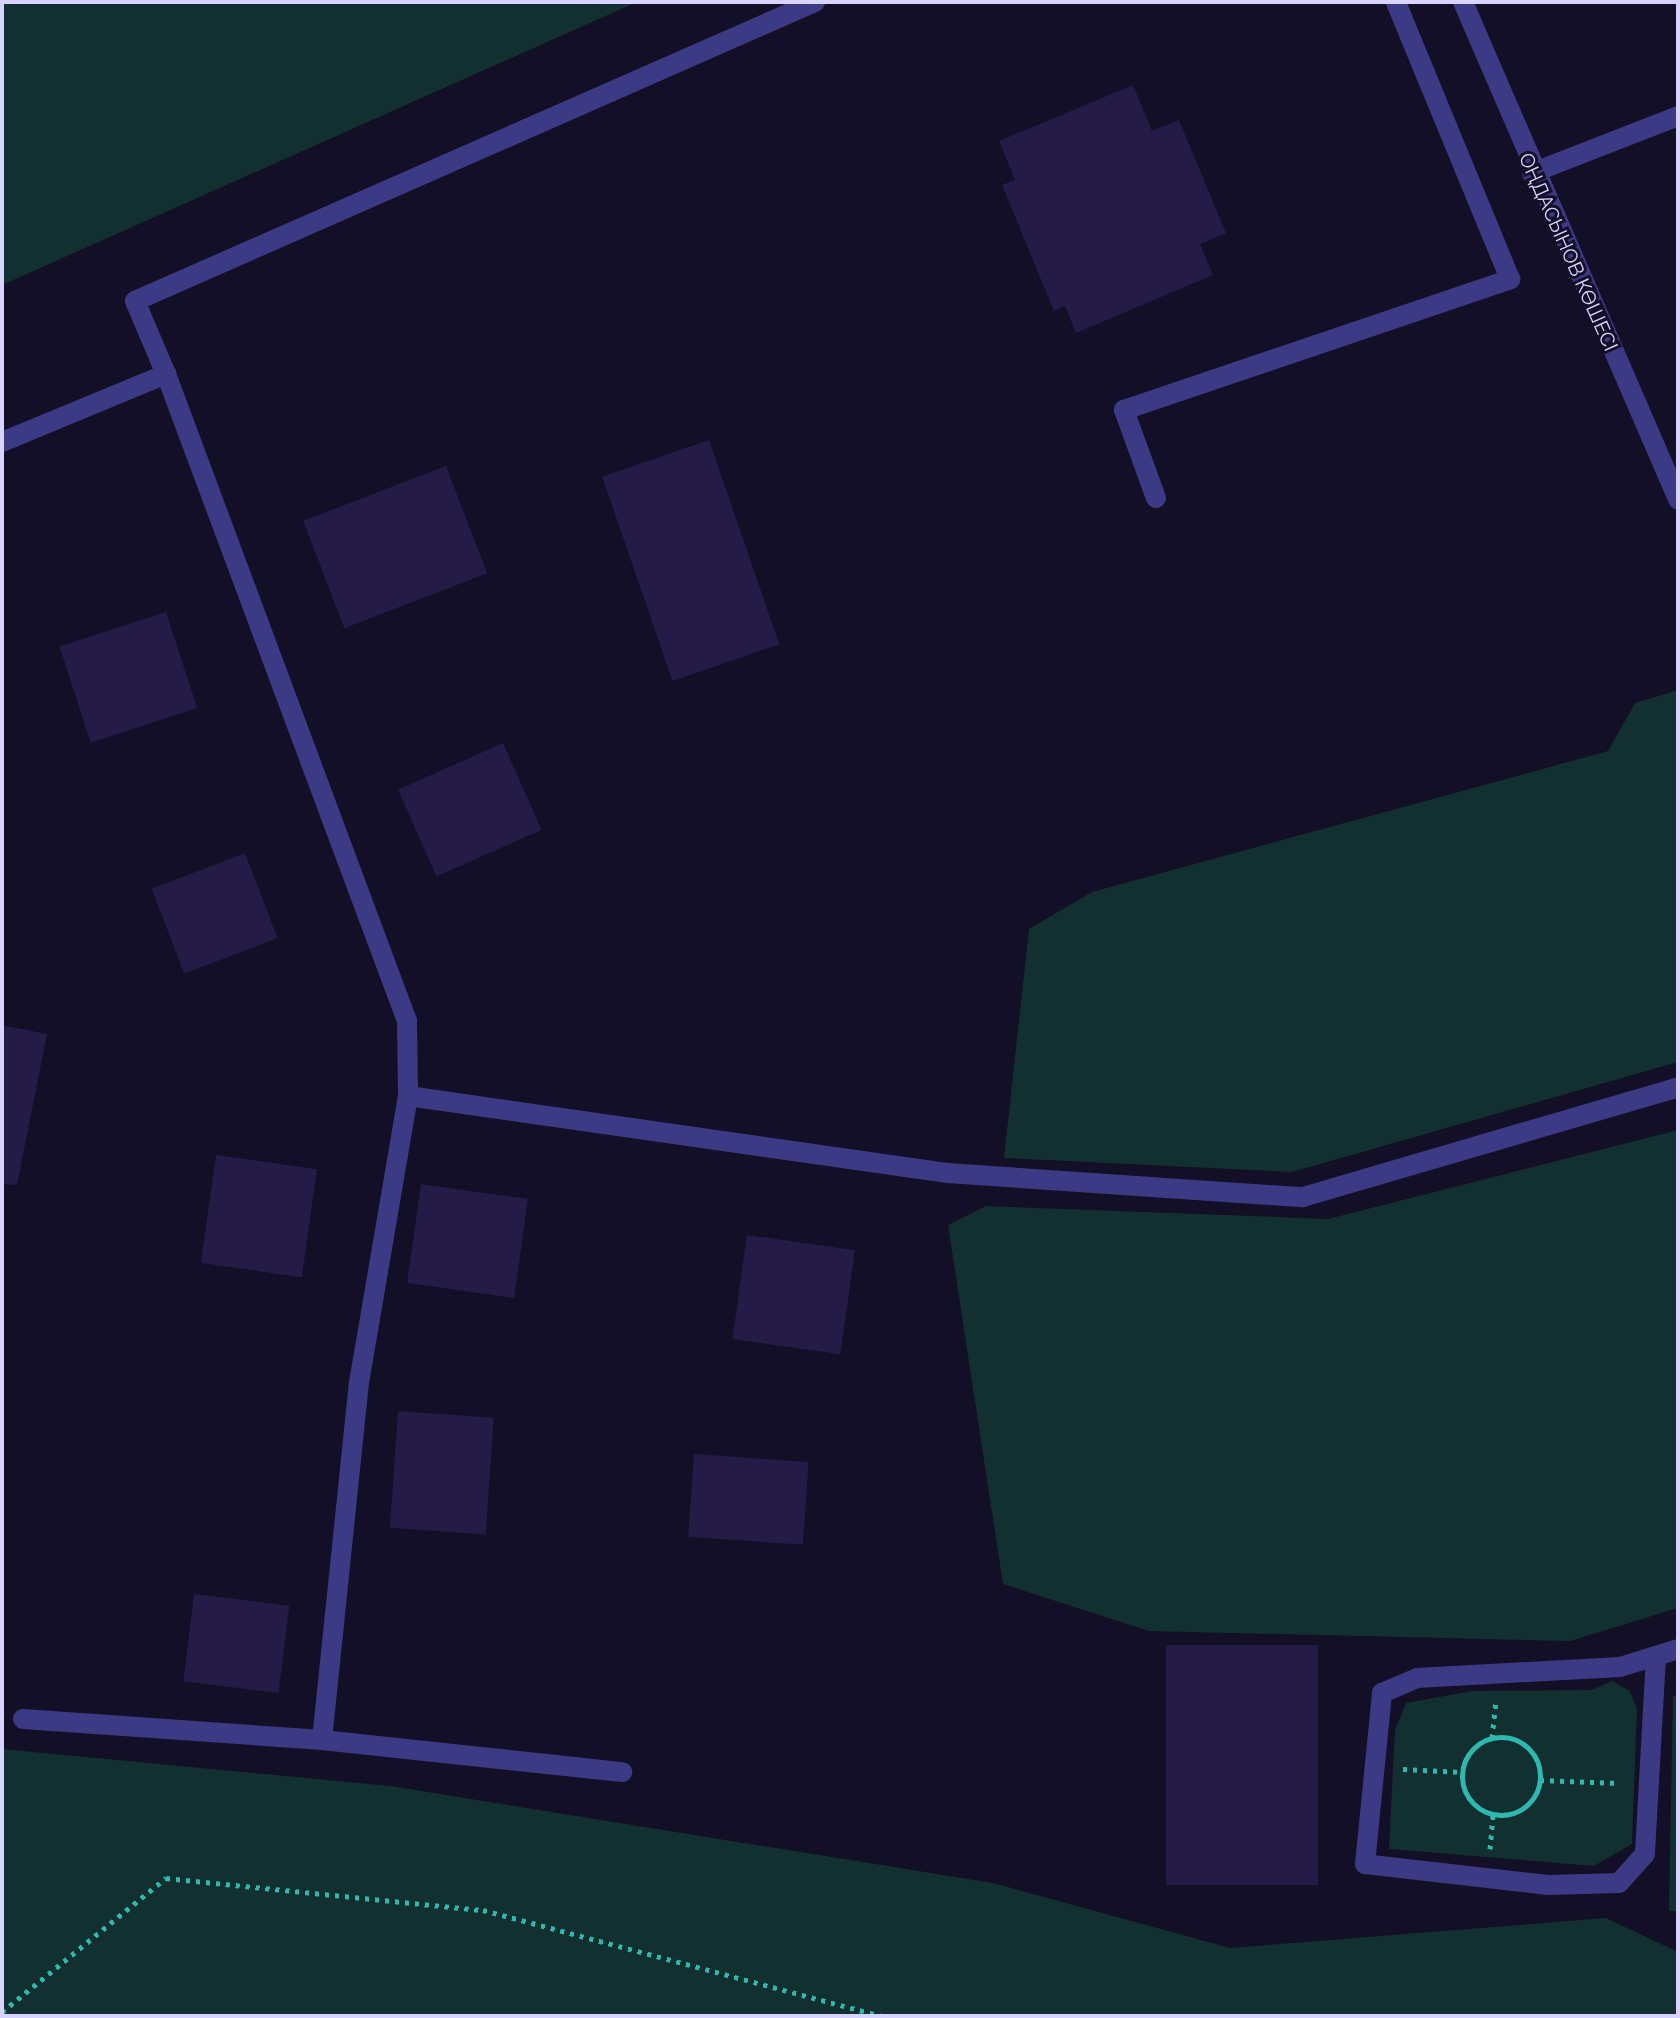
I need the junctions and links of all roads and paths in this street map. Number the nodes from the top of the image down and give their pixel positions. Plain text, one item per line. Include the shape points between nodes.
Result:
1 (815, 2) edge
2 (1396, 2) edge
3 (1463, 2) edge
4 (1678, 116) edge
5 (1532, 173) junction
6 (166, 374) junction
7 (2, 442) edge
8 (1156, 498) dead end
9 (1678, 499) edge
10 (1678, 1087) edge
11 (408, 1096) junction
12 (1678, 1649) edge
13 (1656, 1656) junction
14 (23, 1719) dead end
15 (322, 1740) junction
16 (1370, 1768) junction
17 (622, 1772) dead end
18 (1462, 1772) junction
19 (1540, 1780) junction
20 (1649, 1785) junction
21 (2, 2012) edge
22 (882, 2016) edge

1 - 6 street via 135,301
2 - 8 street via 1510,279 1124,410
3 - 5 street, ОҢДАСЫНОВ КӨШЕСІ
4 - 5 street
5 - 9 street, ОҢДАСЫНОВ КӨШЕСІ
6 - 7 street
6 - 11 street via 407,1021
10 - 11 street via 1303,1197 947,1173
11 - 15 street via 359,1382
12 - 13 street
13 - 16 street via 1620,1667 1417,1678 1382,1693
13 - 20 street
14 - 15 street
15 - 17 street
16 - 18 path
16 - 20 street via 1365,1864 1548,1885 1619,1883 1645,1854
18 - 19 path via 1473,1748 1498,1737 1533,1754
18 - 19 path via 1468,1798 1498,1815 1530,1802
19 - 20 path
21 - 22 path via 166,1878 483,1910

